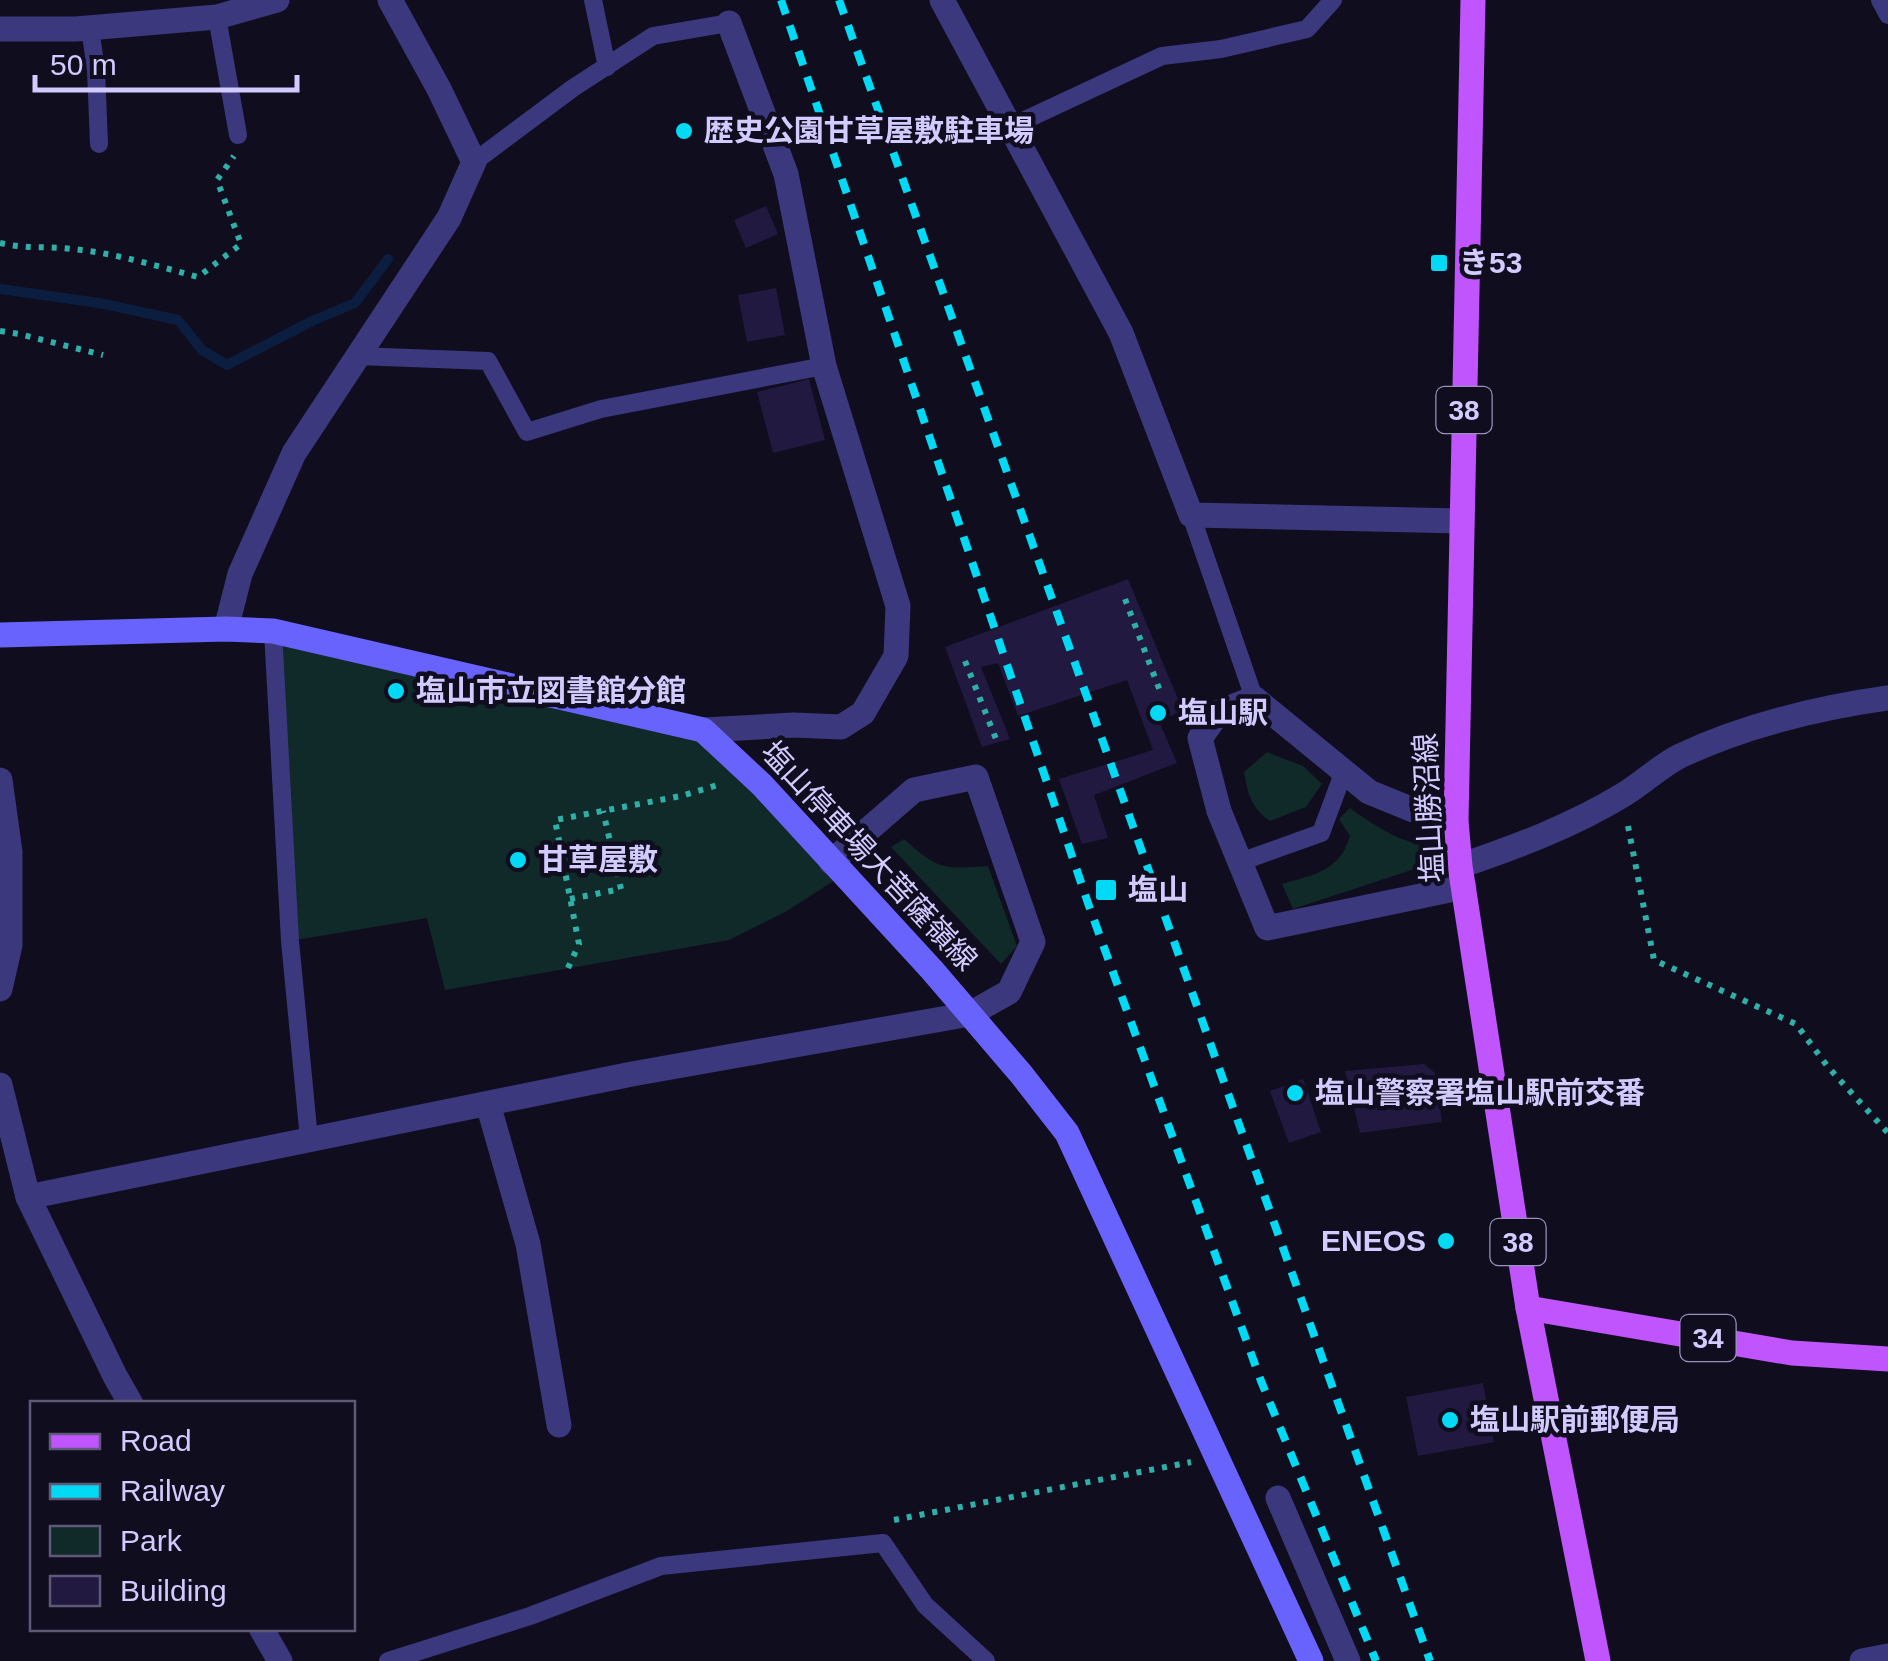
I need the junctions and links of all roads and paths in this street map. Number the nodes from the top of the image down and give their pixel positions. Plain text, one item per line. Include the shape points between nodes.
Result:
1 (277, 0) edge
2 (390, 0) edge
3 (593, 0) edge
4 (942, 0) edge
5 (1333, 0) edge
6 (1473, 0) edge
7 (1880, 0) edge
8 (1888, 15) edge
9 (217, 16) junction
10 (730, 23) joint
11 (90, 28) junction
12 (0, 29) edge
13 (606, 67) junction
14 (1010, 127) junction
15 (238, 135) joint
16 (99, 144) dead end
17 (474, 162) junction
18 (0, 243) edge
19 (0, 331) edge
20 (104, 355) dead end
21 (358, 356) junction
22 (824, 366) junction
23 (1191, 515) junction
24 (1461, 521) junction
25 (1126, 599) dead end
26 (226, 629) junction
27 (273, 630) junction
28 (0, 635) edge
29 (966, 662) dead end
30 (1160, 691) dead end
31 (1254, 698) junction
32 (1888, 698) edge
33 (703, 730) junction
34 (996, 740) dead end
35 (1344, 771) junction
36 (753, 776) junction
37 (0, 780) edge
38 (1622, 796) junction
39 (603, 811) junction
40 (1456, 821) junction
41 (831, 862) junction
42 (1240, 862) junction
43 (1462, 876) junction
44 (570, 899) junction
45 (568, 968) dead end
46 (0, 989) edge
47 (970, 1014) junction
48 (0, 1085) edge
49 (488, 1104) junction
50 (1888, 1133) edge
51 (309, 1139) junction
52 (28, 1197) junction
53 (1528, 1308) junction
54 (1888, 1360) edge
55 (129, 1401) edge
56 (559, 1426) dead end
57 (1218, 1457) junction
58 (1278, 1498) dead end
59 (883, 1543) junction
60 (264, 1631) edge
61 (1888, 1656) edge
62 (280, 1661) edge
63 (388, 1661) edge
64 (986, 1661) edge
65 (1311, 1661) edge
66 (1348, 1661) edge
67 (1598, 1661) edge
68 (1862, 1661) edge

1 - 9 street
2 - 17 street
3 - 13 lane
4 - 14 street
5 - 14 lane via 1308,30 1162,56
6 - 24 main road, 塩山勝沼線 / 38
7 - 8 lane
9 - 11 street
9 - 15 lane
10 - 13 lane via 653,36
10 - 22 street via 786,174
11 - 12 street
11 - 16 lane
13 - 17 lane
14 - 23 street via 1120,333
15 - 18 path via 234,157 217,180 241,244 198,277 128,258
17 - 21 street via 449,218
19 - 20 path
21 - 22 lane via 488,361 527,432 601,408
21 - 26 street via 294,453 240,574
22 - 33 street via 898,606 896,656 863,713 841,727
23 - 24 street
23 - 31 lane
24 - 40 main road, 塩山勝沼線 / 38
25 - 30 path
26 - 27 main road, 塩山停車場大菩薩嶺線
26 - 28 main road, 塩山停車場大菩薩嶺線
27 - 33 main road, 塩山停車場大菩薩嶺線
27 - 51 lane
29 - 34 path
31 - 35 street
31 - 42 street via 1219,712 1200,738
32 - 38 street via 1759,726 1678,757
33 - 36 main road, 塩山停車場大菩薩嶺線
35 - 40 street via 1368,792
35 - 42 lane via 1321,833
36 - 39 path
36 - 41 main road, 塩山停車場大菩薩嶺線
37 - 46 street via 10,852 10,945
38 - 43 street
38 - 50 path via 1654,960 1796,1024
39 - 44 path via 555,820
39 - 44 path via 621,889
40 - 43 main road, 塩山勝沼線 / 38
41 - 47 main road, 塩山停車場大菩薩嶺線
41 - 47 street via 914,790 976,777 1033,942 1010,992
42 - 43 street via 1267,928
43 - 53 main road, 塩山勝沼線 / 38
44 - 45 path via 579,944
47 - 49 street
47 - 57 main road, 塩山停車場大菩薩嶺線 via 1067,1133
48 - 52 street
49 - 51 street
49 - 56 street via 528,1244
51 - 52 street
52 - 55 street
53 - 54 main road, 34 via 1792,1352
53 - 67 main road, 塩山勝沼線 / 38
57 - 59 path via 885,1522
57 - 65 main road, 塩山停車場大菩薩嶺線
58 - 66 street
59 - 63 lane via 662,1566
59 - 64 lane via 925,1606
60 - 62 street
61 - 68 street

